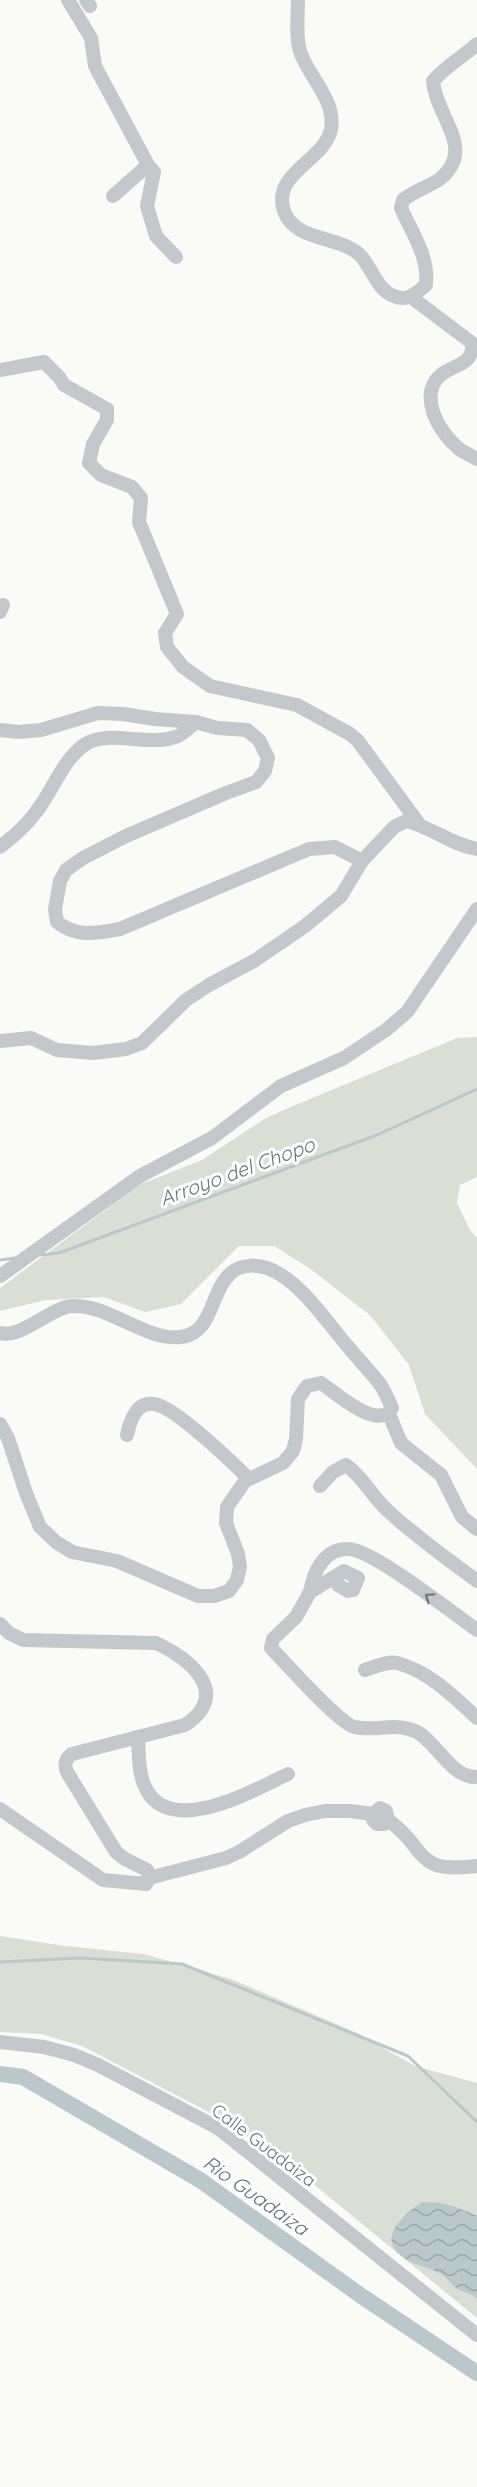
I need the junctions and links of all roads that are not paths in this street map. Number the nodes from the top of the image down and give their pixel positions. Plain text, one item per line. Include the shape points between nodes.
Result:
1 (69, 0) edge
2 (298, 0) edge
3 (477, 44) edge
4 (148, 165) junction
5 (112, 196) dead end
6 (176, 257) dead end
7 (411, 297) junction
8 (0, 370) edge
9 (477, 459) edge
10 (196, 722) junction
11 (0, 730) edge
12 (420, 824) junction
13 (0, 847) edge
14 (477, 849) edge
15 (362, 861) junction
16 (477, 909) edge
17 (0, 1041) edge
18 (0, 1276) edge
19 (0, 1333) edge
20 (389, 1414) junction
21 (0, 1424) edge
22 (126, 1435) dead end
23 (249, 1479) junction
24 (320, 1486) dead end
25 (477, 1529) edge
26 (477, 1581) edge
27 (338, 1585) dead end
28 (310, 1592) junction
29 (0, 1624) edge
30 (477, 1630) edge
31 (365, 1670) dead end
32 (477, 1718) edge
33 (138, 1737) junction
34 (288, 1774) dead end
35 (477, 1777) edge
36 (0, 1809) edge
37 (477, 1866) edge
38 (149, 1878) junction
39 (0, 2042) edge
40 (477, 2335) edge

1 - 4 street via 91,38 95,66
2 - 7 street via 300,54 330,111 332,126 329,139 287,182 284,210 291,224 300,230 356,252 381,287 393,296
3 - 7 street via 433,81 434,94 459,137 462,153 441,178 403,200 401,208 428,272 426,285
4 - 5 street
4 - 6 street via 154,172 147,206 156,236
7 - 9 street via 472,343 470,357 442,374 432,387 431,402 437,424 446,437
8 - 12 street via 44,362 64,385 107,409 107,420 93,444 89,463 101,475 132,488 141,498 139,522 177,614 165,633 167,647 183,667 210,686 297,705 350,735
10 - 11 street via 98,712 41,730
10 - 13 street via 164,740 101,738 84,745 67,763 37,812
10 - 15 street via 247,730 259,740 268,758 265,771 256,782 126,836 66,870 58,890 57,922 66,929 88,934 120,929 309,849 335,847
12 - 14 street via 454,844
12 - 15 street via 406,821 394,827
15 - 17 street via 341,896 305,926 186,1000 142,1043 93,1053 57,1050 31,1038
16 - 18 street via 407,1012 386,1030 344,1058 281,1086 212,1138 140,1176
19 - 20 street via 18,1332 68,1307 90,1308 165,1337 181,1337 195,1332 207,1320 219,1287 231,1273 244,1266 260,1266 296,1286 381,1386 392,1408
20 - 23 street via 365,1413 321,1383 307,1386 298,1399 292,1451 283,1463
20 - 25 street via 401,1443 441,1474 462,1516
21 - 23 street via 40,1527 56,1542 72,1552 117,1561 198,1596 229,1591 237,1580 240,1567 226,1523 227,1507
22 - 23 street via 134,1412 154,1403 187,1424
24 - 26 street via 333,1472 346,1466 386,1509
27 - 28 street via 353,1590 358,1578 344,1571
30 -> 28 street via 388,1567 349,1549 335,1551 323,1560 314,1572
28 - 35 street via 296,1617 273,1639 271,1648 339,1718 353,1727 388,1726 415,1731 462,1773
29 - 33 street via 23,1640 156,1643 199,1673 206,1688 206,1703 197,1717 185,1725
31 - 32 street via 396,1663 443,1687
33 - 34 street via 143,1783 154,1800 174,1811 225,1802
33 - 38 street via 72,1754 65,1766 116,1852 147,1870
36 - 38 street via 104,1880 146,1884
37 - 38 street via 440,1867 425,1860 388,1820 377,1824 373,1814 325,1811 288,1821 226,1858
39 - 40 street, Calle Guadaiza via 44,2046 74,2055 218,2128

